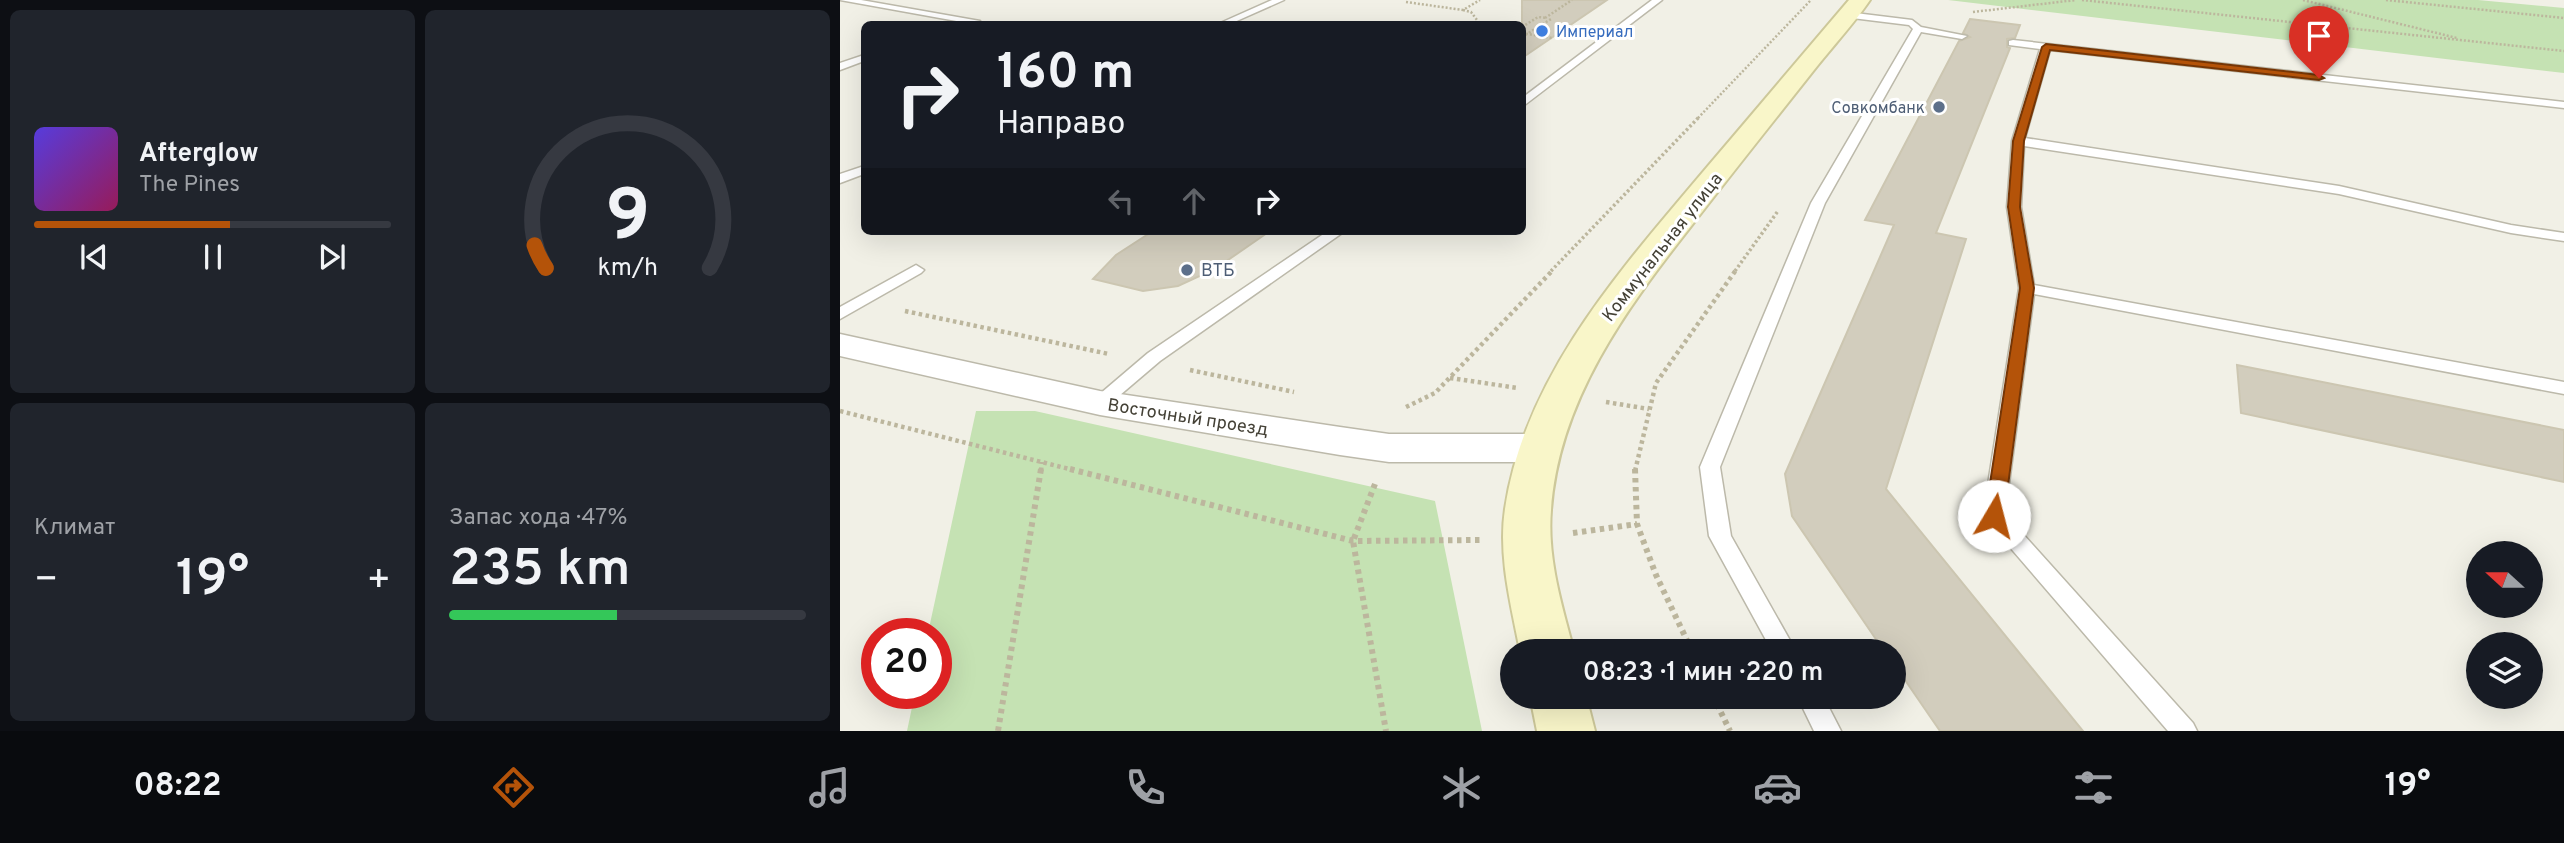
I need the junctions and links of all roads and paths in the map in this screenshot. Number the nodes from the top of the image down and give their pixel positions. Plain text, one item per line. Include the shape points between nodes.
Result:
1 (844, 0) edge
2 (1280, 0) edge
3 (1410, 0) edge
4 (1480, 0) edge
5 (1572, 0) edge
6 (1658, 0) edge
7 (1811, 0) edge
8 (2076, 0) edge
9 (2082, 0) edge
10 (2302, 0) edge
11 (2386, 0) edge
12 (1855, 4) edge
13 (1463, 10) junction
14 (1969, 12) dead end
15 (1545, 18) junction
16 (2564, 18) edge
17 (975, 21) edge
18 (1230, 21) edge
19 (1478, 21) edge
20 (1526, 24) edge
21 (1918, 29) junction
22 (1527, 34) joint
23 (1962, 36) dead end
24 (1552, 38) dead end
25 (2474, 42) junction
26 (2012, 43) dead end
27 (2046, 47) junction
28 (2563, 50) edge
29 (861, 59) edge
30 (840, 67) edge
31 (1526, 101) edge
32 (2564, 105) edge
33 (2018, 141) junction
34 (861, 171) edge
35 (840, 179) edge
36 (1332, 235) edge
37 (2564, 237) edge
38 (916, 270) dead end
39 (2027, 288) junction
40 (840, 314) edge
41 (840, 345) edge
42 (2564, 388) edge
43 (1100, 403) junction
44 (840, 411) edge
45 (1389, 448) junction
46 (1541, 448) junction
47 (1041, 462) junction
48 (1353, 541) junction
49 (1545, 639) edge
50 (1777, 639) edge
51 (1561, 709) edge
52 (1719, 709) edge
53 (1816, 709) edge
54 (998, 731) edge
55 (1387, 731) edge
56 (1566, 731) edge
57 (1730, 731) edge
58 (1828, 731) edge
59 (2184, 731) edge

1 - 17 lane
2 - 18 lane
3 - 13 path via 1406,2
4 - 13 path
5 - 15 path
6 - 31 lane
7 - 45 path via 1435,393 1405,407
8 - 14 path
9 - 25 path
10 - 25 path
11 - 16 path
12 - 21 lane
12 - 46 main road, Коммунальная улица via 1641,267 1588,345 1561,395
13 - 19 path
15 - 20 path
15 - 22 path via 1551,19
21 - 23 lane
21 - 50 lane via 1818,203 1710,467 1720,536
22 - 24 path
25 - 28 path
26 - 27 lane
27 - 32 lane
27 - 33 lane
29 - 30 lane
33 - 37 lane via 2339,190
33 - 39 lane via 2014,207
34 - 35 lane
36 - 43 lane via 1154,357
38 - 40 lane
39 - 42 lane
39 - 59 lane via 1994,516
41 - 43 street, Восточный проезд
43 - 45 street, Восточный проезд
44 - 47 path
45 - 46 street, Восточный проезд
45 - 48 path
46 - 49 main road, Коммунальная улица via 1528,506 1527,539 1530,577
47 - 48 path
47 - 54 path
48 - 55 path
51 - 56 main road
52 - 57 path
53 - 58 lane

